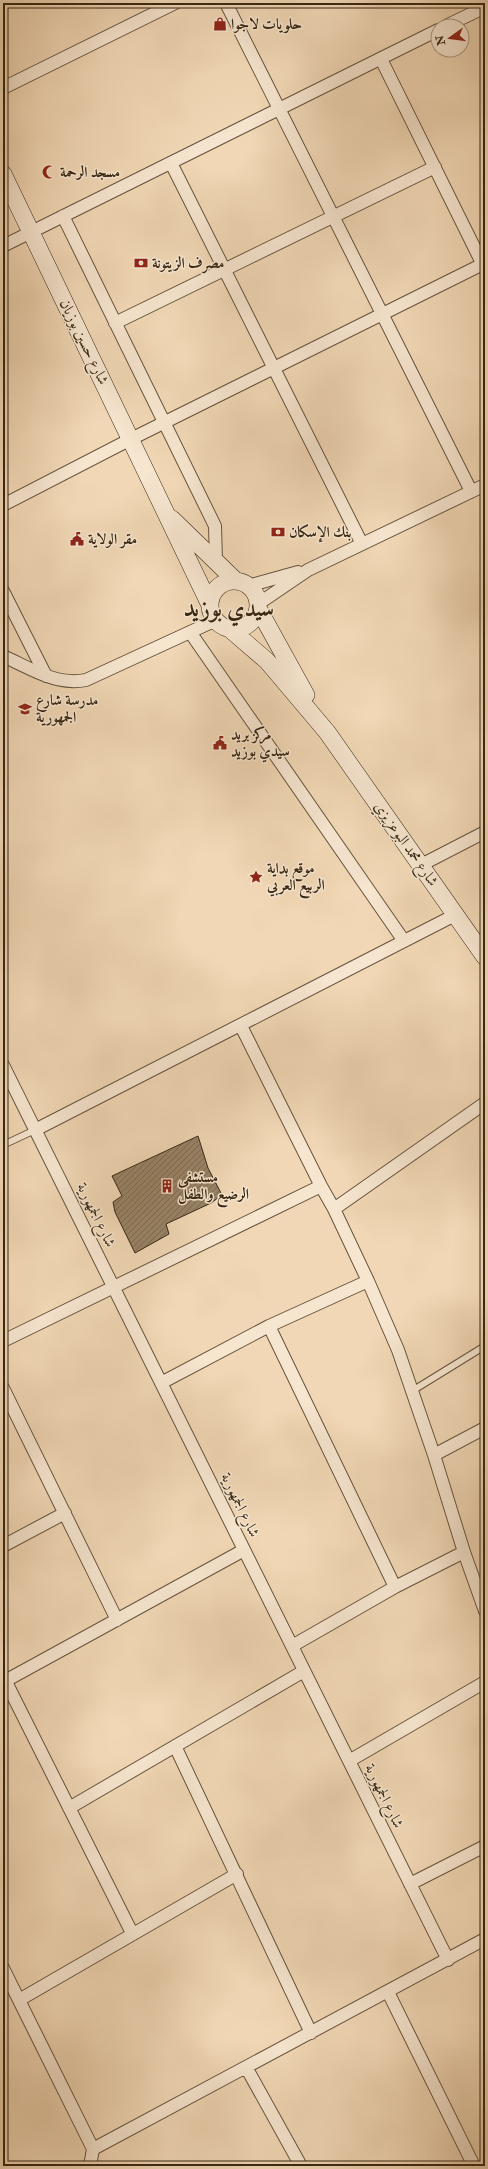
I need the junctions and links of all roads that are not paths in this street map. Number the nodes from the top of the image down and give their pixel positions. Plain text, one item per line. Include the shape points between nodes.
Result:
1 (175, 3) edge
2 (226, 3) edge
3 (485, 7) edge
4 (462, 18) edge
5 (430, 34) edge
6 (381, 59) junction
7 (3, 88) edge
8 (279, 109) junction
9 (170, 163) junction
10 (435, 167) junction
11 (3, 174) edge
12 (63, 216) junction
13 (333, 217) junction
14 (31, 232) junction
15 (3, 246) edge
16 (484, 266) edge
17 (224, 270) junction
18 (382, 314) junction
19 (115, 323) junction
20 (274, 368) junction
21 (164, 422) junction
22 (132, 439) junction
23 (485, 485) edge
24 (471, 491) junction
25 (3, 505) edge
26 (165, 512) junction
27 (362, 544) junction
28 (216, 561) junction
29 (308, 570) junction
30 (242, 583) junction
31 (3, 591) edge
32 (209, 603) junction
33 (258, 606) junction
34 (214, 621) junction
35 (231, 630) junction
36 (190, 632) junction
37 (3, 656) edge
38 (46, 676) junction
39 (327, 732) junction
40 (485, 832) edge
41 (421, 865) junction
42 (455, 914) junction
43 (404, 941) junction
44 (485, 957) edge
45 (241, 1026) junction
46 (3, 1065) edge
47 (485, 1103) edge
48 (35, 1130) junction
49 (3, 1145) edge
50 (321, 1186) junction
51 (334, 1209) junction
52 (368, 1281) junction
53 (114, 1287) junction
54 (269, 1326) junction
55 (3, 1341) edge
56 (485, 1346) edge
57 (161, 1383) junction
58 (3, 1388) edge
59 (412, 1391) junction
60 (485, 1428) edge
61 (434, 1455) junction
62 (65, 1513) junction
63 (3, 1546) edge
64 (244, 1550) junction
65 (464, 1552) junction
66 (481, 1583) edge
67 (395, 1587) junction
68 (485, 1611) edge
69 (117, 1620) junction
70 (292, 1646) junction
71 (304, 1671) junction
72 (4, 1679) edge
73 (485, 1682) edge
74 (176, 1746) junction
75 (349, 1761) junction
76 (68, 1808) junction
77 (485, 1846) edge
78 (237, 1874) junction
79 (410, 1884) junction
80 (132, 1933) junction
81 (485, 1939) edge
82 (448, 1960) junction
83 (3, 1968) edge
84 (388, 1992) junction
85 (19, 2000) junction
86 (311, 2033) junction
87 (246, 2067) junction
88 (93, 2149) junction
89 (90, 2166) edge
90 (302, 2166) edge
91 (474, 2166) edge

1 - 7 street
2 - 8 street
3 - 4 street
5 - 6 street
6 - 8 street
6 - 10 street
8 - 9 street
8 - 13 street
9 - 12 street
9 - 17 street
10 - 13 street
10 - 16 street
11 - 14 main road, شارع حسين بوزيان
12 - 14 street
12 - 19 street
13 - 17 street
13 - 18 street
14 - 15 street
14 - 22 main road, شارع حسين بوزيان
16 - 18 street
17 - 19 street
17 - 20 street
18 - 20 street
18 - 24 street
19 - 21 street
20 - 21 street
20 - 27 street
21 - 22 street
21 - 28 street via 214,526
22 - 25 street
22 - 26 main road, شارع حسين بوزيان
23 - 24 street
24 - 27 street
26 - 28 main road, شارع حسين بوزيان
26 - 32 main road, شارع حسين بوزيان
27 - 29 street
28 - 30 main road, شارع حسين بوزيان
29 - 30 street
29 - 33 street
30 - 32 main road via 226,582 218,586
30 - 33 main road via 253,590
31 - 38 street
32 - 34 main road
33 - 35 main road via 255,617 249,624 241,629
33 - 39 main road, شارع محمد البوعزيزي
34 - 35 main road
34 - 36 street
35 - 39 main road, شارع محمد البوعزيزي via 267,661
36 - 38 street via 86,680 73,683
36 - 43 street
37 - 38 street
39 - 41 main road, شارع محمد البوعزيزي
40 - 41 street
41 - 42 main road, شارع محمد البوعزيزي
42 - 43 street
42 - 44 main road, شارع محمد البوعزيزي
43 - 45 street
45 - 48 street
45 - 50 street
46 - 48 street, شارع الجمهورية
47 - 51 street
48 - 49 lane
48 - 53 street, شارع الجمهورية
50 - 51 street
50 - 53 street
51 - 52 street
52 - 54 street
52 - 59 street via 398,1350
53 - 55 street
53 - 57 street, شارع الجمهورية
54 - 57 street
54 - 67 street
56 - 59 lane
57 - 64 street, شارع الجمهورية
58 - 62 street
59 - 61 street
60 - 61 street
61 - 65 street
62 - 63 street
62 - 69 street
64 - 69 street
64 - 70 street, شارع الجمهورية
65 - 66 street
65 - 67 street
66 - 68 street
67 - 70 street
69 - 72 street
70 - 71 street, شارع الجمهورية
71 - 74 street
71 - 75 street, شارع الجمهورية
72 - 76 street
73 - 75 street
74 - 76 street
74 - 78 street
75 - 79 street, شارع الجمهورية
76 - 80 street
77 - 79 street
78 - 80 street
78 - 86 street
79 - 82 street, شارع الجمهورية
80 - 85 street
81 - 82 street
82 - 84 street
83 - 85 street
84 - 86 street
84 - 91 street
85 - 88 street
86 - 87 street
87 - 88 street
87 - 90 street
88 - 89 street

